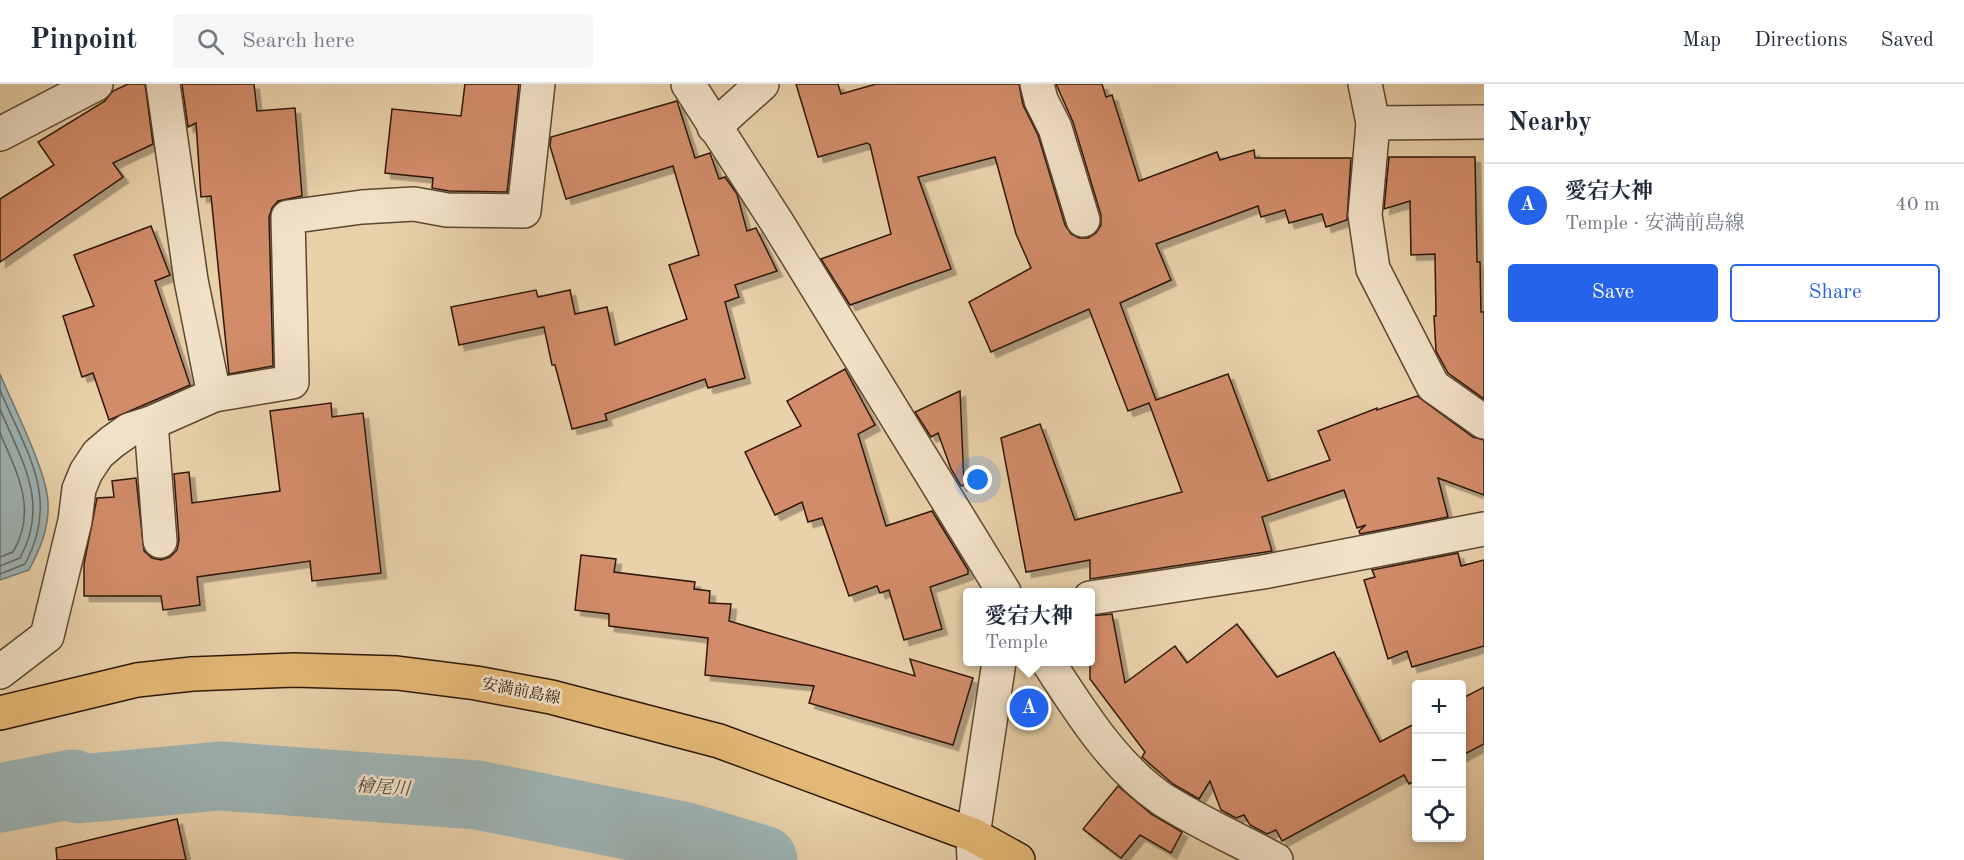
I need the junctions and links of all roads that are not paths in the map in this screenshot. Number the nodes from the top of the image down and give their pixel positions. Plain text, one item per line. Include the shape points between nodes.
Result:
1 (96, 84) edge
2 (163, 84) edge
3 (538, 84) edge
4 (688, 84) edge
5 (762, 84) edge
6 (1037, 84) edge
7 (1365, 84) edge
8 (1484, 122) edge
9 (1373, 123) junction
10 (714, 127) junction
11 (0, 134) edge
12 (1083, 219) dead end
13 (214, 395) junction
14 (1484, 422) edge
15 (151, 423) junction
16 (1484, 529) edge
17 (160, 541) dead end
18 (1002, 588) edge
19 (1095, 597) edge
20 (998, 666) edge
21 (1051, 666) edge
22 (0, 672) edge
23 (0, 713) edge
24 (974, 848) edge
25 (1018, 860) edge
26 (1276, 860) edge

1 - 11 street
2 - 13 street via 191,280
3 - 13 street via 524,212 447,210 414,204 288,217 292,382
4 - 10 street
5 - 10 street
6 - 12 street
7 - 9 street
8 - 9 street
9 - 14 street via 1365,215 1372,269 1433,386
10 - 18 street
13 - 15 street
15 - 17 street
15 - 22 street via 112,441 86,472 47,636
16 - 19 street via 1263,572
20 - 24 street
21 - 26 street via 1122,763 1162,798
23 - 24 main road, 安満前島線 via 137,680 192,674 294,670 397,673 476,683 551,697 719,741
24 - 25 main road, 安満前島線

